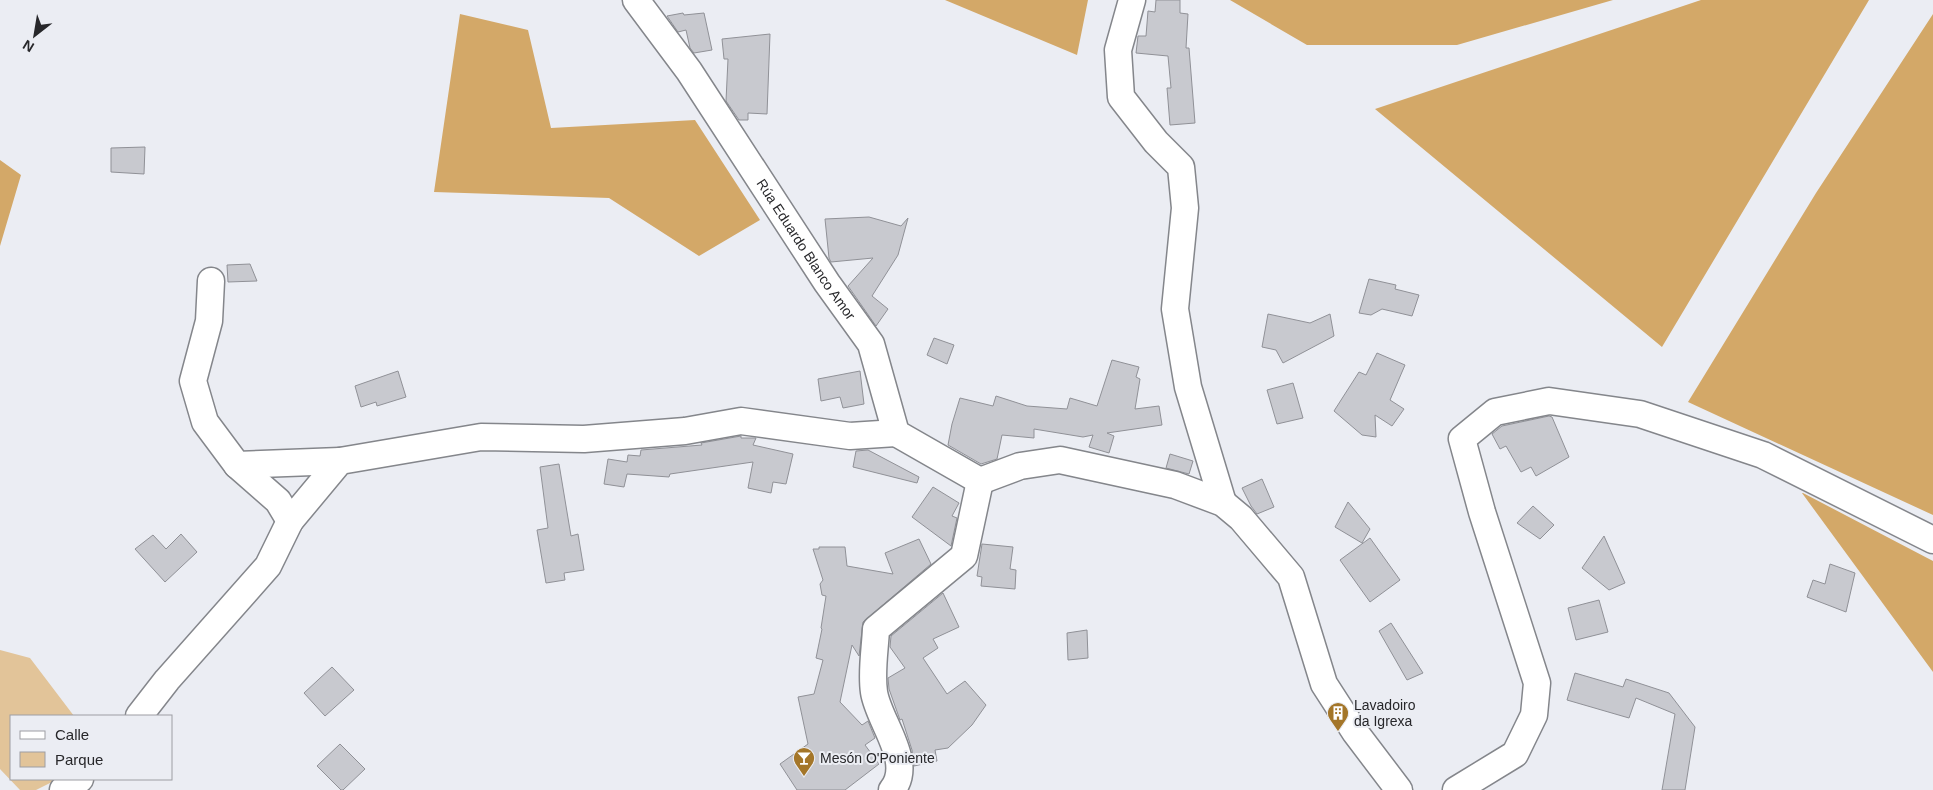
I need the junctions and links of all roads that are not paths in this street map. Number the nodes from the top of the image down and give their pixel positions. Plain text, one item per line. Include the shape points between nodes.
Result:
1 (636, 0) edge
2 (1132, 0) edge
3 (211, 281) dead end
4 (896, 433) junction
5 (340, 461) junction
6 (237, 465) junction
7 (980, 481) junction
8 (1223, 503) junction
9 (290, 521) junction
10 (1933, 540) edge
11 (140, 715) edge
12 (78, 780) edge
13 (63, 790) edge
14 (892, 790) edge
15 (1399, 790) edge
16 (1456, 790) edge

1 - 4 street, Rúa Eduardo Blanco Amor via 689,70 827,283 872,344
2 - 8 street via 1118,50 1121,97 1156,142 1181,167 1185,208 1176,309 1188,387
3 - 6 street via 208,321 193,381 205,422
4 - 5 street via 850,436 741,421 685,431 584,439 481,437
4 - 7 street
5 - 6 street
5 - 9 street
6 - 9 street via 278,501
7 - 8 street via 1020,466 1060,460 1175,485
7 - 14 street via 964,556 876,630 874,693 900,762 898,782
8 - 15 street via 1241,518 1291,577 1324,684 1354,732
9 - 11 street via 268,566 166,680
10 - 16 street via 1763,455 1640,414 1549,401 1495,412 1462,439 1537,683 1534,715 1515,754
12 - 13 street

